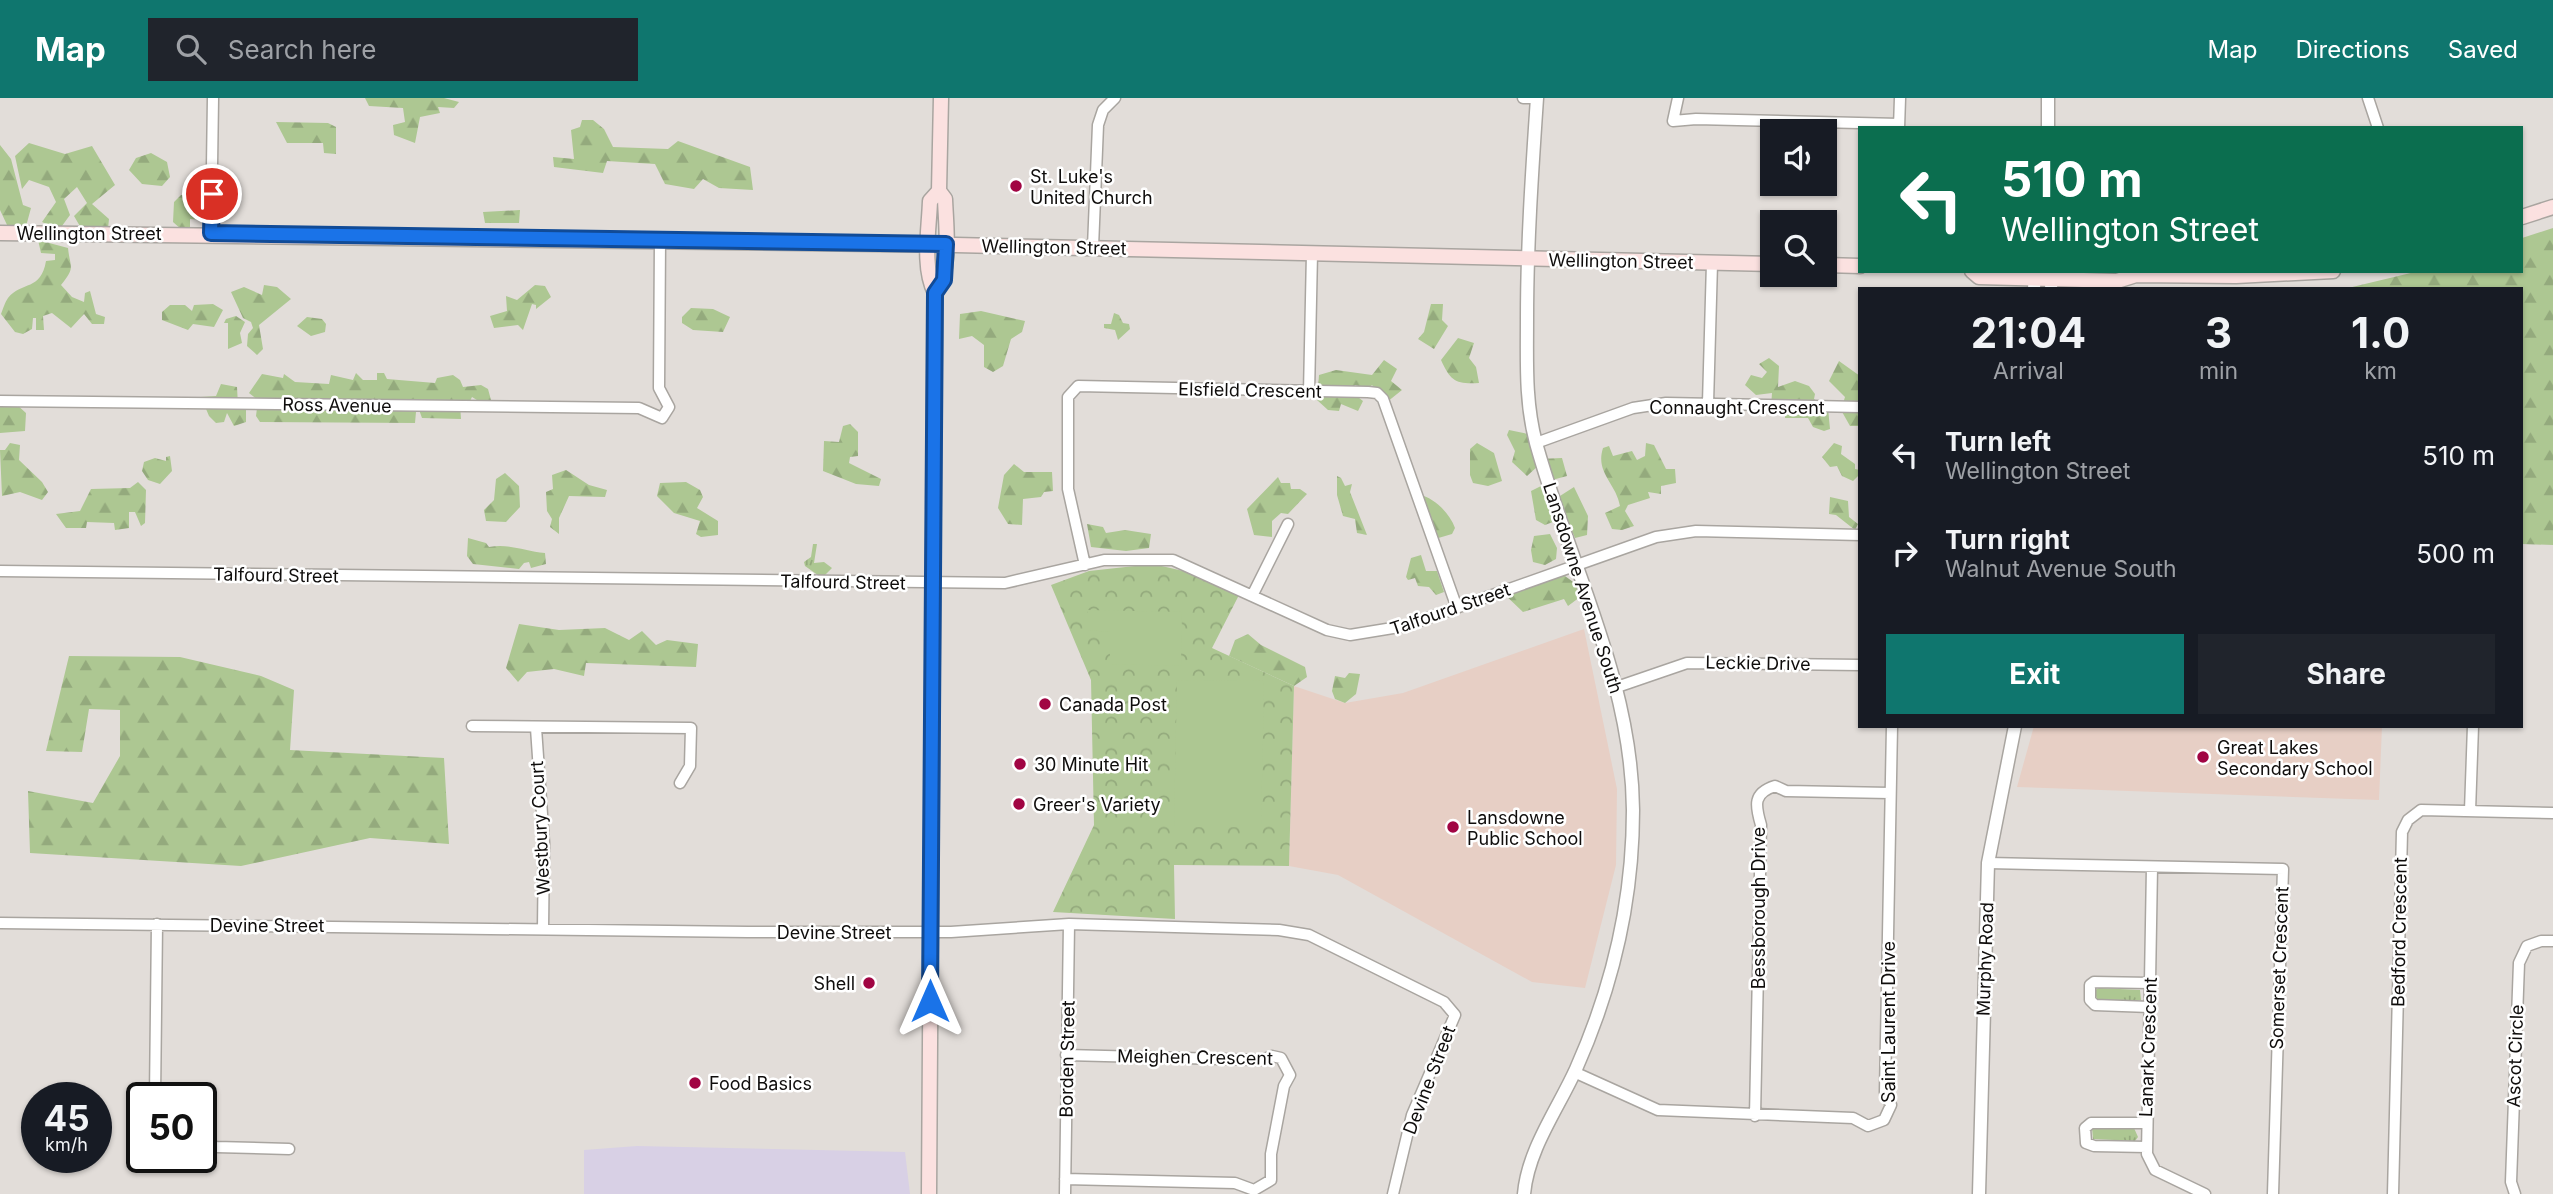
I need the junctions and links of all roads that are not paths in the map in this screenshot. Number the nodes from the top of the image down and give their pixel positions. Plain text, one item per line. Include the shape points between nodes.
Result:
1 (213, 98) edge
2 (941, 98) edge
3 (1115, 98) edge
4 (1522, 98) edge
5 (1537, 98) edge
6 (1678, 98) edge
7 (1900, 98) edge
8 (2048, 98) edge
9 (2368, 98) edge
10 (1899, 126) edge
11 (2048, 126) edge
12 (2377, 126) edge
13 (939, 191) junction
14 (2553, 207) edge
15 (2523, 217) edge
16 (0, 233) edge
17 (211, 233) junction
18 (660, 240) junction
19 (929, 244) junction
20 (946, 244) junction
21 (1093, 247) junction
22 (1312, 253) junction
23 (1527, 258) junction
24 (1712, 263) junction
25 (1760, 264) edge
26 (1837, 265) edge
27 (1858, 266) edge
28 (1974, 273) edge
29 (2132, 273) edge
30 (2294, 273) edge
31 (2034, 280) edge
32 (2052, 280) edge
33 (935, 293) junction
34 (1309, 393) junction
35 (0, 401) edge
36 (1708, 403) junction
37 (1858, 407) edge
38 (1536, 443) junction
39 (1288, 524) dead end
40 (1858, 535) edge
41 (1577, 564) junction
42 (1084, 565) junction
43 (0, 572) edge
44 (934, 584) junction
45 (1253, 594) junction
46 (1457, 608) junction
47 (1858, 665) edge
48 (1617, 687) junction
49 (472, 726) dead end
50 (536, 728) junction
51 (1892, 728) edge
52 (2015, 728) edge
53 (2473, 728) edge
54 (680, 783) dead end
55 (1890, 793) junction
56 (2470, 811) junction
57 (2553, 813) edge
58 (1988, 863) junction
59 (2152, 867) junction
60 (0, 923) edge
61 (1069, 924) junction
62 (157, 925) junction
63 (543, 929) junction
64 (931, 932) junction
65 (2553, 941) edge
66 (2150, 983) junction
67 (2150, 1007) junction
68 (1066, 1055) junction
69 (1574, 1072) junction
70 (155, 1082) edge
71 (1755, 1116) junction
72 (2146, 1123) junction
73 (217, 1147) edge
74 (2147, 1147) junction
75 (289, 1149) dead end
76 (1065, 1179) junction
77 (929, 1194) edge
78 (1065, 1194) edge
79 (1393, 1194) edge
80 (1524, 1194) edge
81 (1979, 1194) edge
82 (2206, 1194) edge
83 (2273, 1194) edge
84 (2393, 1194) edge
85 (2515, 1194) edge

1 - 17 street
2 - 13 main road
3 - 21 street via 1103,110 1098,125
4 - 5 street
5 - 23 street, Lansdowne Avenue South
6 - 10 street via 1673,121 1696,118
7 - 10 street
8 - 11 street
9 - 12 street
13 - 19 main road via 930,201
13 - 20 main road via 946,199
14 - 15 main road
16 - 17 main road, Wellington Street
17 - 18 main road, Wellington Street
18 - 19 main road, Wellington Street
18 - 35 street, Ross Avenue via 659,388 668,412 659,419 639,408
19 - 20 main road, Wellington Street
19 - 33 main road via 929,280
20 - 21 main road, Wellington Street
20 - 33 main road via 944,280
21 - 22 main road, Wellington Street
22 - 23 main road, Wellington Street
22 - 34 street
23 - 24 main road, Wellington Street
23 - 38 street, Lansdowne Avenue South via 1526,397
24 - 25 main road, Wellington Street
24 - 36 street
26 - 27 main road
28 - 31 main road via 1979,278
29 - 30 main road
29 - 32 main road via 2117,281
31 - 32 main road
33 - 44 main road
34 - 42 street, Elsfield Crescent via 1079,386 1071,391 1068,489
34 - 46 street, Elsfield Crescent via 1368,392 1383,399
36 - 37 street, Connaught Crescent
36 - 38 street, Connaught Crescent via 1633,408
38 - 41 street, Lansdowne Avenue South
39 - 45 street
40 - 41 street, Talfourd Street via 1679,533
41 - 46 street, Talfourd Street
41 - 48 street, Lansdowne Avenue South
42 - 44 street, Talfourd Street via 1005,583
42 - 45 street, Talfourd Street via 1172,560
43 - 44 street, Talfourd Street
44 - 64 main road
45 - 46 street, Talfourd Street via 1327,630 1350,635 1405,626
47 - 48 street, Leckie Drive via 1688,663
48 - 69 street, Lansdowne Avenue South via 1633,806 1629,890 1602,1008
49 - 50 street
50 - 54 street via 691,728 690,766
50 - 63 street, Westbury Court via 544,843
51 - 55 street, Saint Laurent Drive
52 - 58 street, Murphy Road
53 - 56 street
55 - 71 street, Bessborough Drive via 1786,791 1775,786 1757,796 1761,825
55 - 71 street, Saint Laurent Drive via 1888,1114 1868,1126 1853,1118
56 - 57 street, Bedford Crescent
56 - 84 street, Bedford Crescent via 2421,810 2402,832
58 - 59 street, Somerset Crescent
58 - 81 street, Murphy Road
59 - 66 street, Lanark Crescent
59 - 83 street, Somerset Crescent via 2283,869
60 - 62 street, Devine Street
61 - 64 street, Devine Street
61 - 68 street, Borden Street
61 - 79 street, Devine Street via 1279,930 1309,935 1444,1002 1455,1016 1412,1115
62 - 63 street, Devine Street
62 - 70 street
63 - 64 street, Devine Street
64 - 77 main road
65 - 85 street, Ascot Circle via 2527,946 2519,963 2511,1182
66 - 67 street, Lanark Crescent
66 - 67 street via 2094,982 2090,1000 2095,1005
67 - 72 street, Lanark Crescent
68 - 76 street, Borden Street
68 - 76 street, Meighen Crescent via 1261,1060 1272,1056 1280,1058 1290,1075 1284,1086 1268,1184 1254,1189 1235,1183
69 - 71 street, Saint Laurent Drive via 1658,1110
69 - 80 street, Lansdowne Avenue South via 1531,1163
72 - 74 street, Lanark Crescent
72 - 74 street via 2095,1122 2087,1125 2084,1133 2086,1143 2094,1146
73 - 75 street
74 - 82 street, Lanark Crescent via 2155,1170
76 - 78 street, Borden Street

